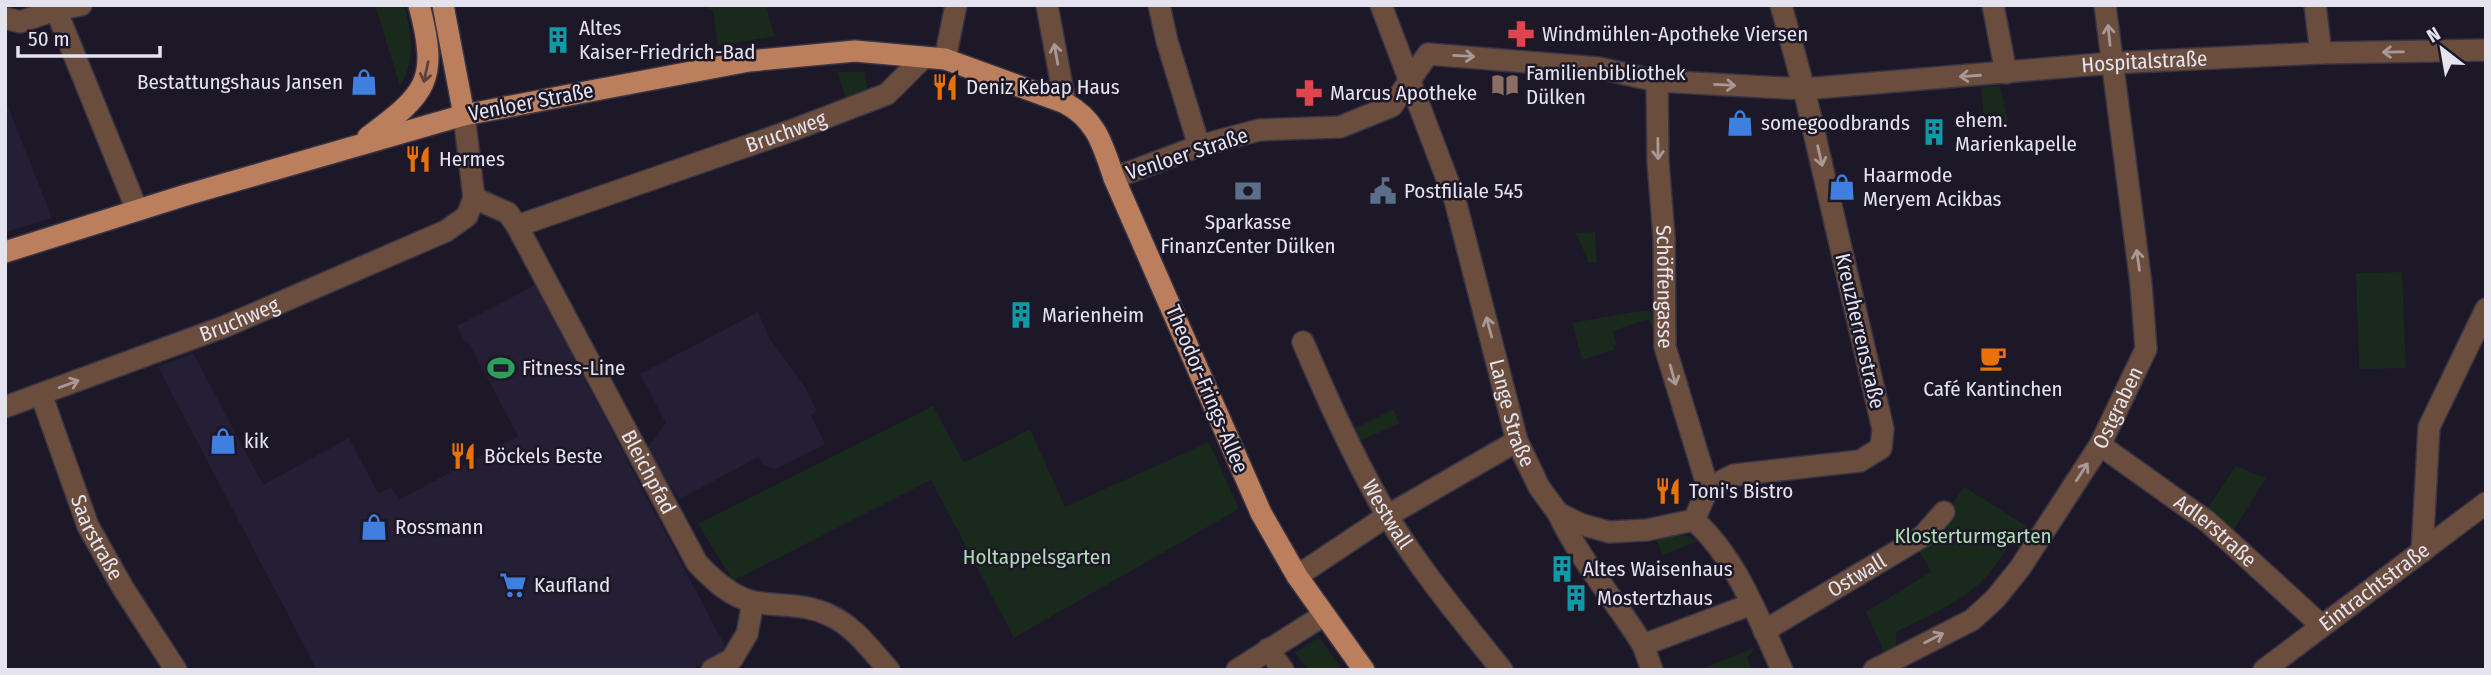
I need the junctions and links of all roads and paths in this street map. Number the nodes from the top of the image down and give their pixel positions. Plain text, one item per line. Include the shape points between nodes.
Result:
1 (81, 5) edge
2 (419, 5) edge
3 (443, 5) edge
4 (956, 5) edge
5 (1047, 5) edge
6 (1159, 5) edge
7 (1381, 5) edge
8 (1781, 5) edge
9 (1993, 5) edge
10 (2105, 5) edge
11 (2315, 5) edge
12 (54, 8) edge
13 (10, 24) edge
14 (2486, 50) edge
15 (2321, 53) junction
16 (924, 57) junction
17 (945, 59) junction
18 (2112, 63) junction
19 (2006, 74) junction
20 (1409, 80) junction
21 (1657, 81) junction
22 (1804, 89) junction
23 (1065, 103) junction
24 (464, 115) junction
25 (358, 145) junction
26 (1199, 146) junction
27 (1114, 178) junction
28 (470, 207) junction
29 (137, 210) junction
30 (517, 226) junction
31 (5, 252) edge
32 (2486, 309) edge
33 (1303, 342) dead end
34 (41, 394) junction
35 (5, 407) edge
36 (1517, 441) junction
37 (2100, 445) junction
38 (1708, 488) junction
39 (2486, 503) edge
40 (1944, 512) dead end
41 (1558, 513) junction
42 (1388, 516) junction
43 (1693, 520) junction
44 (2422, 552) junction
45 (1297, 576) junction
46 (753, 602) junction
47 (1752, 604) junction
48 (1324, 615) junction
49 (2322, 626) junction
50 (1764, 631) junction
51 (1643, 645) junction
52 (1268, 649) junction
53 (176, 670) edge
54 (712, 670) edge
55 (889, 670) edge
56 (1237, 670) edge
57 (1283, 670) edge
58 (1364, 670) edge
59 (1502, 670) edge
60 (1652, 670) edge
61 (1782, 670) edge
62 (1874, 670) edge
63 (2264, 670) edge

1 - 12 street
2 -> 25 main road via 429,59 424,85 406,108
3 - 24 main road
4 - 17 street
23 -> 5 street
6 - 26 street
7 - 20 street, Lange Straße
8 - 22 street, Kreuzherrenstraße
9 - 19 street
18 -> 10 street, Ostgraben
11 - 15 street
12 - 13 street
12 - 29 street
14 -> 15 street, Hospitalstraße
15 - 18 street, Hospitalstraße
16 - 17 main road, Venloer Straße
16 - 24 main road, Venloer Straße via 855,51 749,61
16 - 30 street, Bruchweg via 887,94
17 - 23 main road, Venloer Straße
18 - 19 street, Hospitalstraße
37 -> 18 street, Ostgraben via 2146,349
19 -> 22 street, Hospitalstraße
20 -> 21 street, Venloer Straße via 1428,54 1599,68
20 - 26 street, Venloer Straße via 1392,106 1340,127 1259,130
36 -> 20 street, Lange Straße via 1455,200
21 -> 22 street, Hospitalstraße
21 -> 38 street, Schöffengasse via 1665,347
22 -> 38 street, Kreuzherrenstraße via 1883,429 1881,448 1860,461 1734,475
23 - 27 main road, Theodor-Frings-Allee via 1083,113 1101,141
24 - 25 main road, Venloer Straße
24 - 28 street
25 - 29 main road, Venloer Straße
26 - 27 street, Venloer Straße
27 - 45 main road, Theodor-Frings-Allee via 1261,513
28 - 30 street, Bleichpfad via 508,213
34 -> 28 street, Bruchweg via 212,331 446,231
29 - 31 main road, Venloer Straße
30 - 46 street, Bleichpfad via 697,563 726,590
32 - 44 street via 2429,427
33 - 42 street, Westwall via 1343,435
34 - 35 street, Bruchweg
34 - 53 street, Saarstraße via 88,526
36 - 41 street, Lange Straße via 1539,487
36 - 42 street
37 - 49 street, Adlerstraße via 2207,522
62 -> 37 street, Ostgraben via 1972,620 1995,599
38 - 43 street
39 - 44 street, Eintrachtstraße
40 - 50 street, Ostwall via 1923,536
41 - 43 street via 1609,532
41 - 51 street, Lange Straße via 1569,537
42 - 45 street
42 - 59 street, Westwall via 1430,581
43 - 47 street via 1723,549
44 - 49 street, Eintrachtstraße
45 - 48 main road, Theodor-Frings-Allee
46 - 54 street via 747,634 732,659
46 - 55 street, Bleichpfad via 807,606 832,615 853,630
47 - 50 street
47 - 51 street
48 - 52 street
48 - 58 main road, Theodor-Frings-Allee
49 - 63 street, Eintrachtstraße
50 - 61 street
51 - 60 street
52 - 56 street
52 - 57 street

